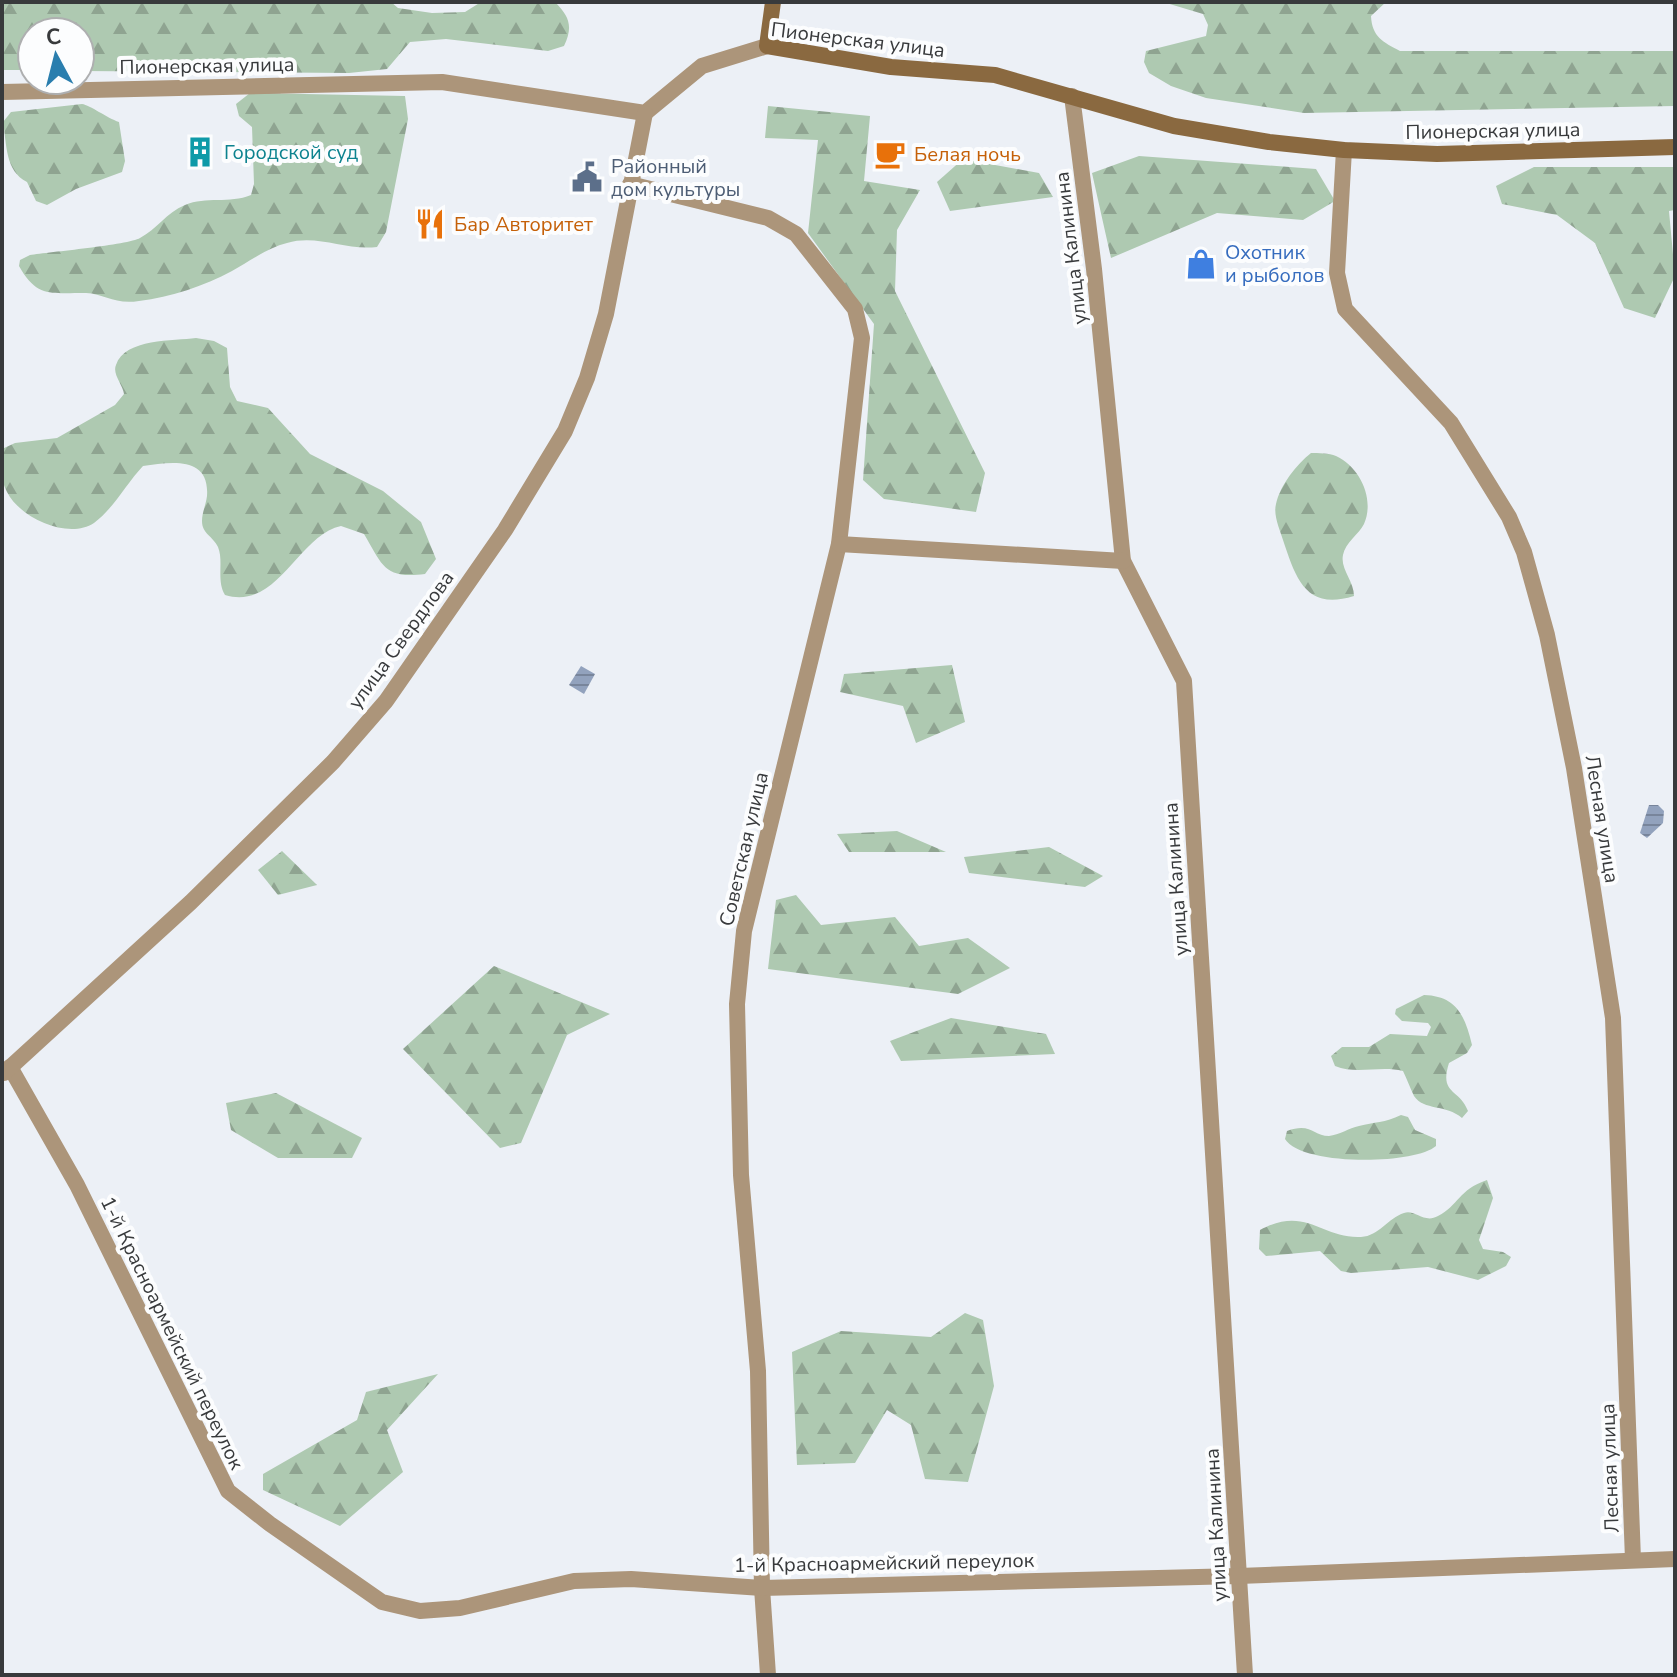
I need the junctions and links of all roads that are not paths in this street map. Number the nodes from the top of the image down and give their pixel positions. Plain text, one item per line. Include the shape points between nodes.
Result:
1 (773, 2) edge
2 (767, 46) junction
3 (2, 92) edge
4 (1072, 96) junction
5 (645, 113) junction
6 (1675, 147) edge
7 (1344, 150) junction
8 (630, 184) junction
9 (839, 544) junction
10 (1123, 561) junction
11 (6, 1071) edge
12 (1675, 1559) edge
13 (1633, 1560) junction
14 (1239, 1576) junction
15 (762, 1588) junction
16 (768, 1675) edge
17 (1245, 1675) edge

1 - 2 street
2 - 4 street, Пионерская улица via 891,67 995,75
2 - 5 street, Пионерская улица via 702,66
3 - 5 street, Пионерская улица via 442,82
4 - 7 street, Пионерская улица via 1174,126
4 - 10 street, улица Калинина
5 - 8 street, улица Свердлова
6 - 7 street, Пионерская улица via 1437,154
7 - 13 street, Лесная улица via 1337,273 1345,309 1451,423 1509,517 1547,635 1574,768 1613,1018
8 - 9 street, Советская улица via 768,218 796,234 855,309 862,338
8 - 11 street, улица Свердлова via 606,314 565,431 505,530 386,701 333,762 191,902
9 - 10 street
9 - 15 street, Советская улица via 744,931 737,1004 741,1175 758,1371
10 - 14 street, улица Калинина via 1184,681
11 - 15 street, 1-й Красноармейский переулок via 77,1185 228,1491 382,1602 420,1611 460,1608 574,1581 631,1579
12 - 13 street, 1-й Красноармейский переулок
13 - 14 street, 1-й Красноармейский переулок
14 - 15 street, 1-й Красноармейский переулок
14 - 17 street, улица Калинина
15 - 16 street, Советская улица

